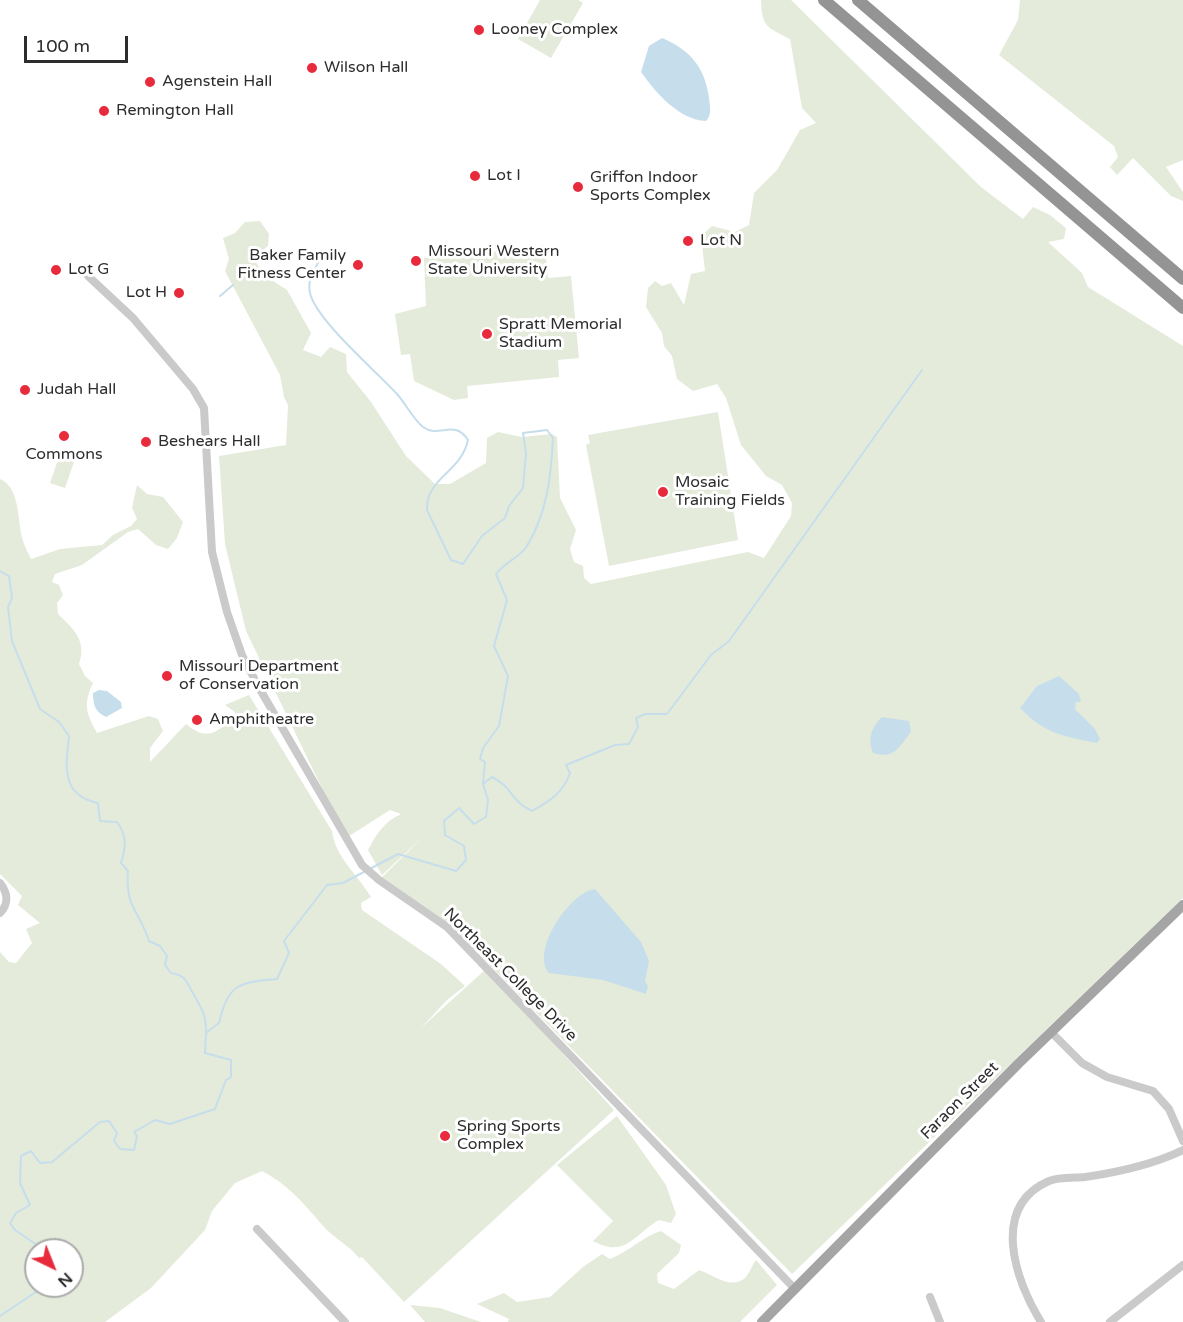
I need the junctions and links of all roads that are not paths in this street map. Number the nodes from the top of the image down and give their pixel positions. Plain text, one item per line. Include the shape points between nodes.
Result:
1 (824, 0) edge
2 (858, 0) edge
3 (88, 276) dead end
4 (1183, 279) edge
5 (1183, 308) edge
6 (0, 883) edge
7 (1183, 905) edge
8 (0, 913) edge
9 (1051, 1032) junction
10 (1183, 1141) edge
11 (1183, 1150) edge
12 (257, 1229) dead end
13 (1183, 1265) edge
14 (794, 1288) junction
15 (930, 1297) dead end
16 (345, 1322) edge
17 (762, 1322) edge
18 (940, 1322) edge
19 (1041, 1322) edge
20 (1110, 1322) edge

1 - 5 highway
2 - 4 highway
3 - 14 street, Northeast College Drive via 133,318 194,389 204,408 212,552 242,656 363,865 447,927
6 - 8 street via 6,896
7 - 9 main road, Faraon Street
9 - 10 street via 1082,1063 1107,1077 1153,1090 1169,1109
9 - 14 main road, Faraon Street
11 - 19 street via 1113,1172 1050,1180 1028,1196 1016,1216 1012,1243 1018,1278
12 - 16 street
13 - 20 street
14 - 17 main road, Faraon Street
15 - 18 street

